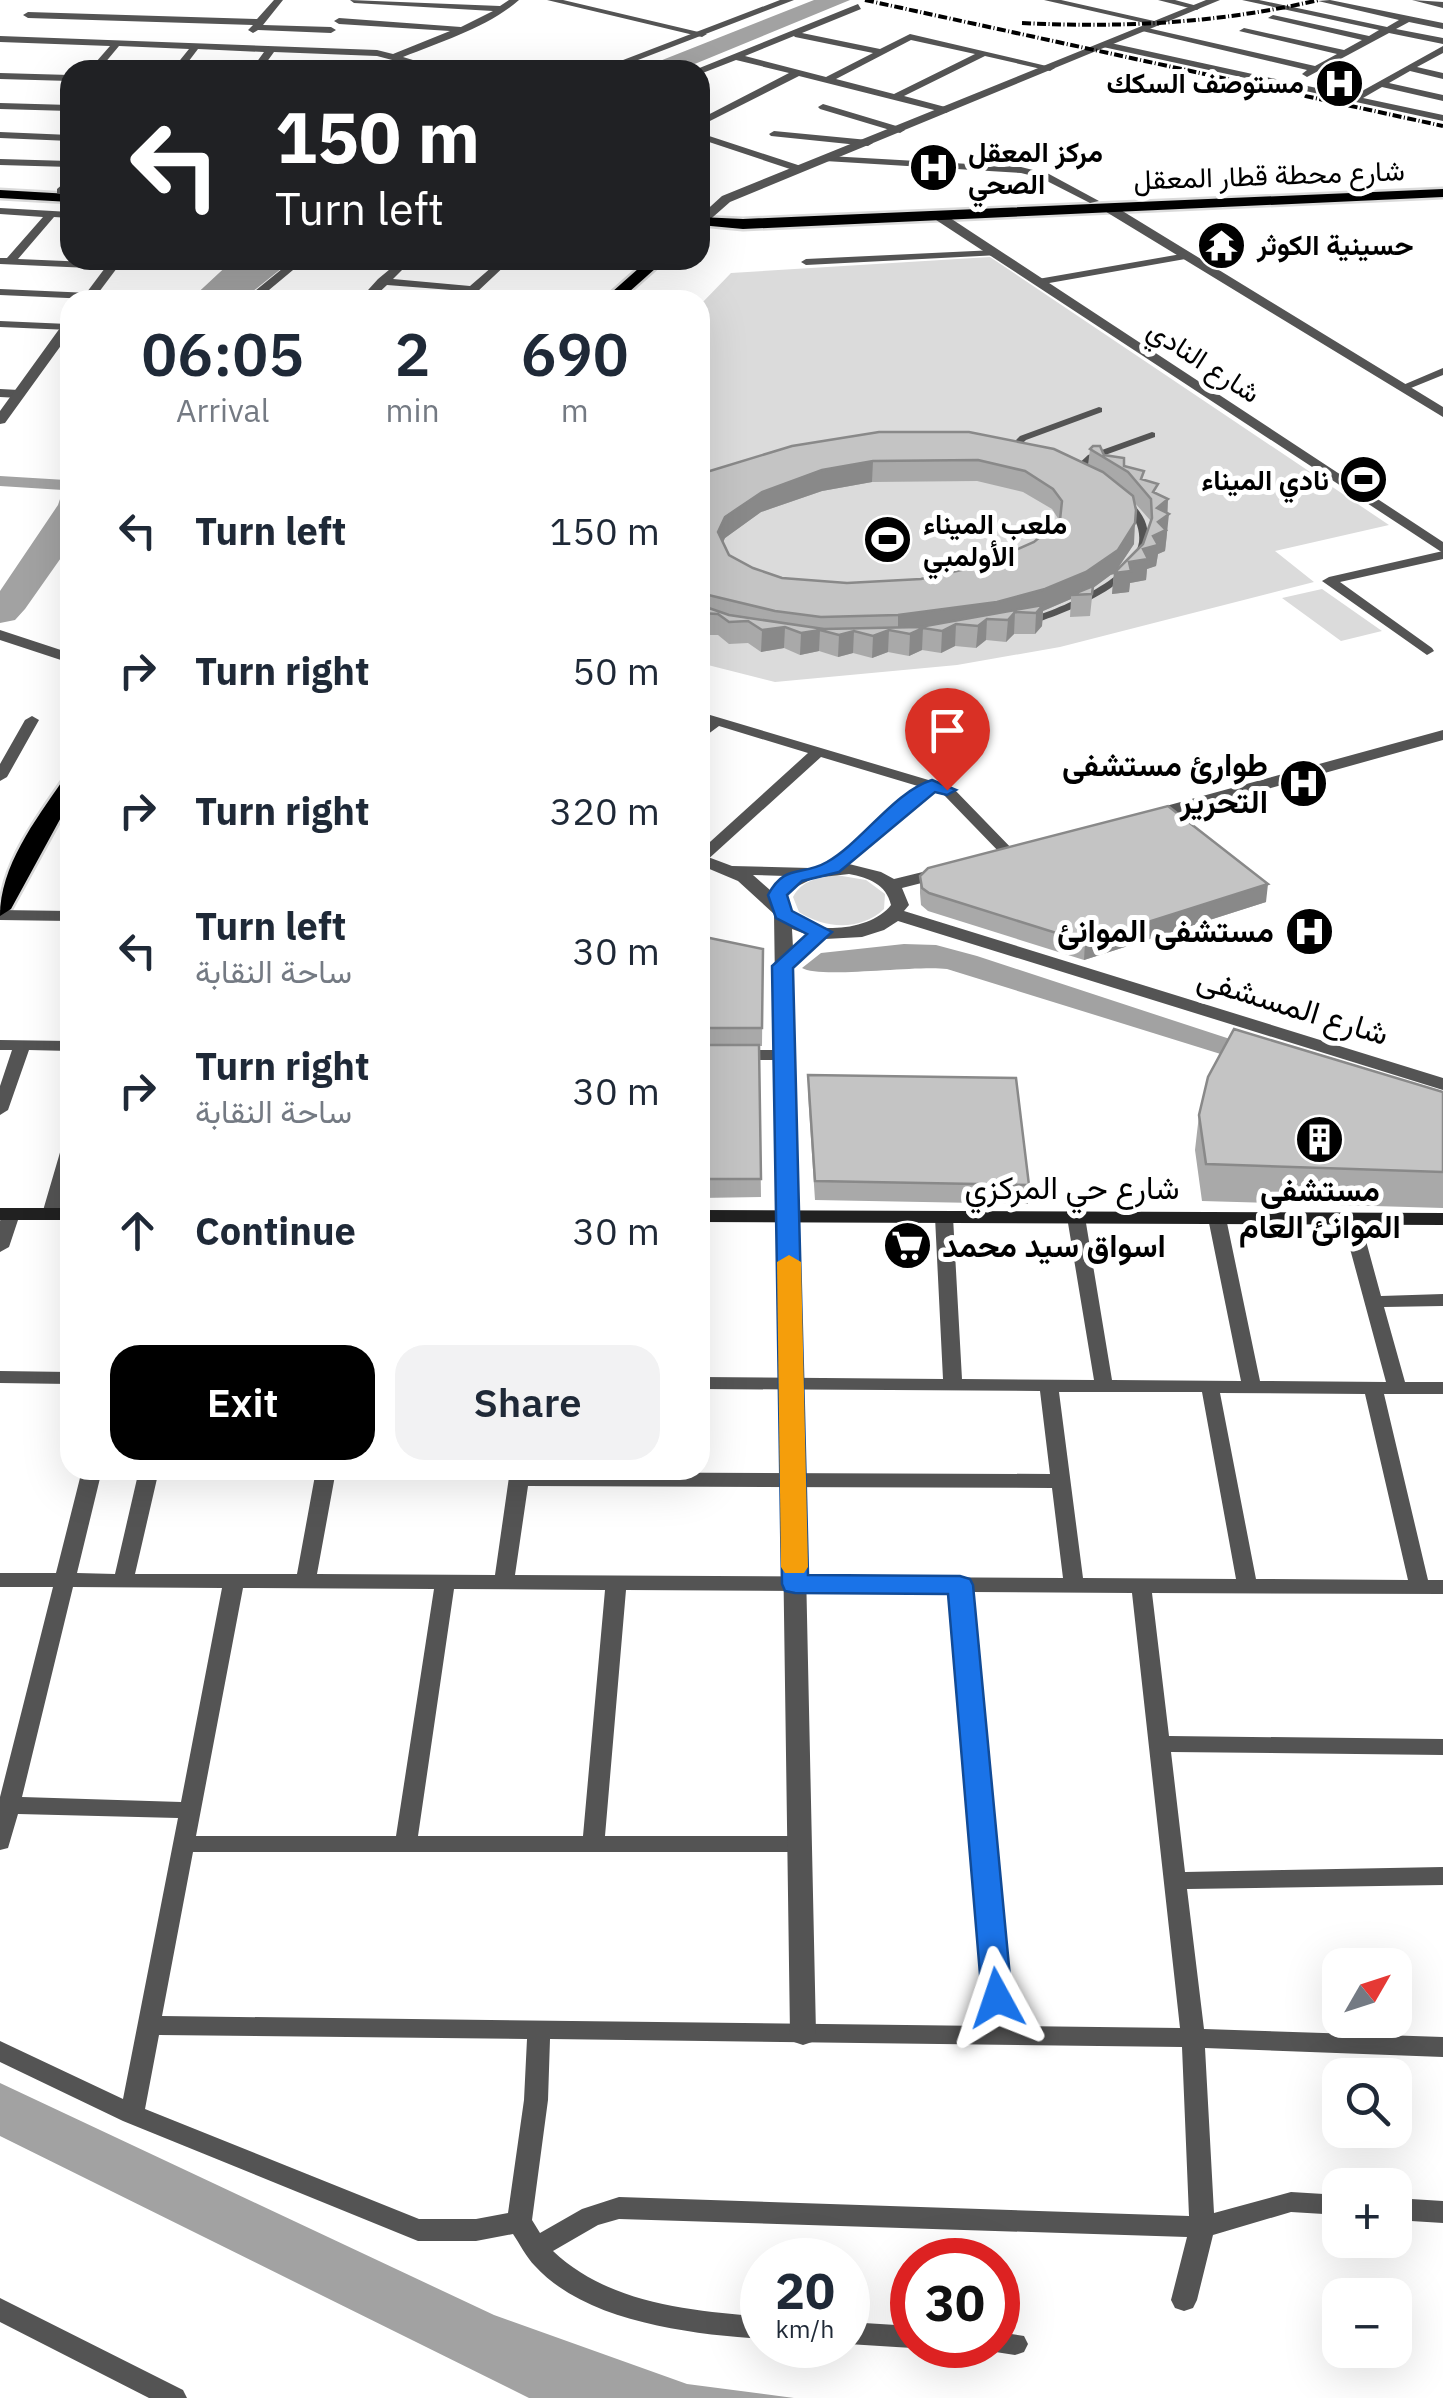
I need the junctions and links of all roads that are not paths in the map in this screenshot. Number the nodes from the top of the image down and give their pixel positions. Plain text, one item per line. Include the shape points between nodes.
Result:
1 (42, 0) edge
2 (276, 0) edge
3 (354, 0) edge
4 (515, 0) edge
5 (552, 0) edge
6 (788, 0) edge
7 (1048, 0) edge
8 (1162, 0) edge
9 (1215, 0) edge
10 (1246, 0) edge
11 (1386, 0) edge
12 (1416, 0) edge
13 (1322, 1) edge
14 (429, 2) edge
15 (1443, 6) edge
16 (1197, 7) junction
17 (858, 8) dead end
18 (506, 9) junction
19 (1366, 10) junction
20 (28, 14) junction
21 (1273, 18) dead end
22 (1407, 18) junction
23 (1158, 23) junction
24 (258, 24) junction
25 (335, 26) junction
26 (1443, 26) edge
27 (462, 29) junction
28 (1388, 29) junction
29 (1143, 30) junction
30 (1244, 31) dead end
31 (702, 34) junction
32 (794, 34) junction
33 (2, 39) edge
34 (1370, 39) junction
35 (1443, 40) edge
36 (117, 43) junction
37 (1106, 45) junction
38 (196, 46) junction
39 (239, 48) junction
40 (271, 49) junction
41 (314, 50) junction
42 (878, 52) junction
43 (1346, 52) junction
44 (1441, 52) edge
45 (985, 53) junction
46 (395, 57) junction
47 (737, 57) junction
48 (103, 60) edge
49 (185, 60) edge
50 (263, 60) edge
51 (405, 60) edge
52 (630, 60) edge
53 (1421, 61) junction
54 (1443, 66) edge
55 (710, 67) edge
56 (1050, 68) junction
57 (1408, 68) junction
58 (1316, 69) junction
59 (796, 73) junction
60 (0, 76) edge
61 (1394, 76) junction
62 (1443, 76) edge
63 (60, 78) edge
64 (827, 80) junction
65 (1288, 84) junction
66 (1380, 84) junction
67 (1443, 87) edge
68 (895, 97) junction
69 (1443, 98) edge
70 (1354, 99) junction
71 (0, 106) edge
72 (823, 107) dead end
73 (60, 108) edge
74 (946, 110) junction
75 (1440, 115) edge
76 (710, 118) edge
77 (900, 130) junction
78 (774, 134) dead end
79 (0, 135) edge
80 (60, 138) edge
81 (710, 139) edge
82 (868, 143) junction
83 (829, 159) junction
84 (0, 162) edge
85 (60, 164) edge
86 (800, 169) junction
87 (1443, 190) edge
88 (60, 191) edge
89 (0, 192) edge
90 (1100, 204) junction
91 (0, 211) edge
92 (710, 213) edge
93 (50, 214) junction
94 (60, 214) edge
95 (937, 216) junction
96 (710, 220) edge
97 (710, 221) edge
98 (779, 222) junction
99 (710, 239) edge
100 (994, 254) junction
101 (1187, 256) junction
102 (5, 261) edge
103 (60, 262) edge
104 (806, 262) dead end
105 (288, 270) edge
106 (395, 270) edge
107 (495, 270) edge
108 (646, 270) edge
109 (382, 281) junction
110 (1038, 282) junction
111 (262, 290) edge
112 (374, 290) edge
113 (473, 290) edge
114 (473, 290) edge
115 (623, 290) edge
116 (0, 292) edge
117 (60, 296) edge
118 (0, 324) edge
119 (60, 325) edge
120 (60, 337) edge
121 (1443, 372) edge
122 (1402, 388) junction
123 (0, 393) edge
124 (19, 394) junction
125 (1099, 410) dead end
126 (1443, 413) edge
127 (0, 420) edge
128 (1152, 435) dead end
129 (992, 450) edge
130 (1008, 452) junction
131 (1020, 454) edge
132 (1062, 465) edge
133 (1114, 490) edge
134 (1443, 552) edge
135 (1018, 625) edge
136 (0, 634) edge
137 (1427, 650) dead end
138 (60, 655) edge
139 (32, 720) dead end
140 (710, 720) edge
141 (717, 722) junction
142 (710, 728) edge
143 (1443, 735) edge
144 (818, 752) junction
145 (0, 778) edge
146 (932, 786) junction
147 (60, 803) edge
148 (1122, 823) edge
149 (1028, 849) edge
150 (710, 850) edge
151 (1001, 856) joint
152 (710, 862) edge
153 (959, 868) edge
154 (730, 869) junction
155 (822, 869) junction
156 (892, 885) junction
157 (781, 910) junction
158 (0, 912) edge
159 (896, 914) junction
160 (60, 915) edge
161 (822, 932) junction
162 (782, 966) junction
163 (0, 1045) edge
164 (22, 1046) junction
165 (60, 1046) edge
166 (710, 1054) edge
167 (784, 1055) junction
168 (1443, 1084) edge
169 (0, 1110) edge
170 (5, 1214) edge
171 (60, 1214) edge
172 (710, 1216) edge
173 (788, 1216) junction
174 (944, 1217) junction
175 (1076, 1218) junction
176 (1217, 1218) junction
177 (1351, 1218) junction
178 (1443, 1219) edge
179 (0, 1248) edge
180 (1443, 1300) edge
181 (1374, 1302) junction
182 (0, 1377) edge
183 (60, 1378) edge
184 (710, 1382) edge
185 (791, 1383) junction
186 (953, 1384) junction
187 (1049, 1385) junction
188 (1104, 1386) junction
189 (1210, 1386) junction
190 (1252, 1387) junction
191 (1373, 1388) junction
192 (1397, 1388) junction
193 (1443, 1388) edge
194 (710, 1478) edge
195 (90, 1480) edge
196 (147, 1480) edge
197 (324, 1480) edge
198 (518, 1480) edge
199 (793, 1480) junction
200 (1061, 1482) junction
201 (0, 1580) edge
202 (65, 1581) junction
203 (123, 1581) junction
204 (234, 1582) junction
205 (306, 1582) junction
206 (446, 1582) junction
207 (504, 1583) junction
208 (616, 1583) junction
209 (795, 1584) junction
210 (960, 1585) junction
211 (1074, 1586) junction
212 (1141, 1586) junction
213 (1246, 1586) junction
214 (1420, 1587) junction
215 (1443, 1587) edge
216 (1159, 1744) junction
217 (1443, 1747) edge
218 (4, 1806) edge
219 (190, 1810) junction
220 (0, 1842) edge
221 (184, 1844) junction
222 (800, 1844) junction
223 (406, 1845) junction
224 (593, 1846) junction
225 (1443, 1876) edge
226 (1175, 1881) junction
227 (150, 2026) junction
228 (538, 2030) junction
229 (803, 2034) junction
230 (1000, 2036) junction
231 (1193, 2038) junction
232 (1443, 2047) edge
233 (0, 2052) edge
234 (132, 2114) junction
235 (1322, 2204) edge
236 (1412, 2210) edge
237 (1443, 2212) edge
238 (519, 2222) junction
239 (1202, 2227) junction
240 (537, 2247) junction
241 (1184, 2300) dead end
242 (0, 2310) edge
243 (740, 2327) edge
244 (174, 2398) edge

1 - 20 street
2 - 24 street
3 - 14 street
3 - 25 street
4 - 18 street
5 - 31 street
6 - 31 street
7 - 23 street
8 - 16 street
9 - 16 street
10 - 28 street
11 - 19 street
12 - 15 street
13 - 19 street
14 - 18 street
16 - 23 street
17 - 32 street
18 - 27 street
19 - 22 street
20 - 24 street
20 - 33 street
21 - 34 street
22 - 26 street
22 - 28 street
23 - 29 street
24 - 25 street
24 - 39 street
25 - 27 street
25 - 41 street
27 - 46 street
28 - 34 street
28 - 35 street
29 - 37 street
29 - 58 street
30 - 43 street
31 - 52 street
32 - 42 street
32 - 47 street
33 - 36 street
34 - 43 street
36 - 38 street
36 - 48 street
37 - 56 street
37 - 65 street
38 - 39 street
38 - 49 street
39 - 40 street
40 - 41 street
40 - 50 street
41 - 46 street
42 - 45 street via 910,37
42 - 64 street
43 - 58 street
44 - 53 street
45 - 56 street
45 - 68 street
46 - 51 street
47 - 55 street
47 - 59 street
53 - 54 street
53 - 57 street
56 - 74 street
57 - 61 street
57 - 62 street
58 - 65 street
59 - 64 street
59 - 76 street
60 - 63 street
61 - 66 street
61 - 67 street
64 - 68 street
65 - 70 street
66 - 69 street
66 - 70 street
68 - 74 street
70 - 75 street
71 - 73 street
72 - 77 street
74 - 77 street
77 - 82 street
78 - 82 street
79 - 80 street
81 - 86 street
82 - 83 street
83 - 86 street
83 - 90 street via 1034,172
84 - 85 street
86 - 92 street via 726,199
87 - 90 main road, شارع محطة قطار المعقل
88 - 89 main road
90 - 95 main road, شارع محطة قطار المعقل
90 - 96 main road, شارع محطة قطار المعقل
90 - 101 street
91 - 93 street
93 - 94 street
93 - 102 street
95 - 98 main road, شارع محطة قطار المعقل
95 - 100 street, شارع النادي
97 - 98 main road, شارع محطة قطار المعقل
98 - 99 main road
100 - 104 street
100 - 110 street, شارع النادي
101 - 110 street
101 - 122 street
102 - 103 street
105 - 111 street
106 - 109 street
107 - 113 street
108 - 115 main road
109 - 112 street
109 - 114 street
110 - 134 street, شارع النادي
116 - 117 street
118 - 119 street
120 - 124 street
121 - 122 street
122 - 126 street
123 - 124 street
124 - 127 street
125 - 130 street via 1022,438
128 - 132 street via 1090,456 1081,471
129 - 130 street
130 - 131 street
133 - 135 street via 1139,514 1143,541 1130,567 1092,597
134 - 137 street via 1329,581
136 - 138 street
139 - 145 street
140 - 141 street
141 - 142 street
141 - 144 street
143 - 148 street
144 - 146 street
144 - 150 street
146 - 151 street via 947,790
146 - 155 street
147 - 158 main road
149 - 151 street
152 - 154 street
153 - 156 street
154 - 155 street
154 - 157 street
155 - 156 street via 866,872
155 - 157 street via 783,885
156 - 159 street via 899,894
157 - 161 street
157 - 162 street
158 - 160 street
159 - 161 street via 873,928
159 - 168 street, شارع المسشفى
161 - 162 street
162 - 167 street
163 - 164 street
164 - 165 street
164 - 169 street
166 - 167 street
167 - 173 street
170 - 171 main road
170 - 179 street
172 - 173 main road, شارع حي المركزي
173 - 174 main road, شارع حي المركزي
173 - 185 street
174 - 175 main road, شارع حي المركزي
174 - 186 street
175 - 176 main road, شارع حي المركزي
175 - 188 street
176 - 177 main road, شارع حي المركزي
176 - 190 street
177 - 178 main road, شارع حي المركزي
177 - 181 street
180 - 181 street
181 - 192 street
182 - 183 street
184 - 185 street
185 - 186 street
185 - 199 street
186 - 187 street
187 - 188 street
187 - 200 street
188 - 189 street
189 - 190 street
189 - 213 street
190 - 191 street
191 - 192 street
191 - 214 street
192 - 193 street
194 - 199 street
195 - 202 street
196 - 203 street
197 - 205 street
198 - 207 street
199 - 200 street
199 - 209 street
200 - 211 street
201 - 202 street
202 - 203 street
202 - 218 street
203 - 204 street
204 - 205 street
204 - 219 street
205 - 206 street
206 - 207 street
206 - 223 street
207 - 208 street
208 - 209 street
208 - 224 street
209 - 210 street
209 - 222 street
210 - 211 street
210 - 230 street
211 - 212 street
212 - 213 street
212 - 216 street
213 - 214 street
214 - 215 street
216 - 217 street
216 - 226 street
218 - 219 street
218 - 220 street
219 - 221 street
221 - 223 street
221 - 227 street
222 - 224 street
222 - 229 street
223 - 224 street
225 - 226 street
226 - 231 street
227 - 228 street
227 - 234 street
228 - 229 street
228 - 238 street
229 - 230 street
230 - 231 street
231 - 232 street
231 - 239 street
233 - 234 street
234 - 238 street via 418,2230
235 - 239 street via 1291,2202
236 - 237 street
238 - 240 street
239 - 240 street via 619,2208
239 - 241 street
240 - 243 street via 546,2261 600,2299
242 - 244 street

